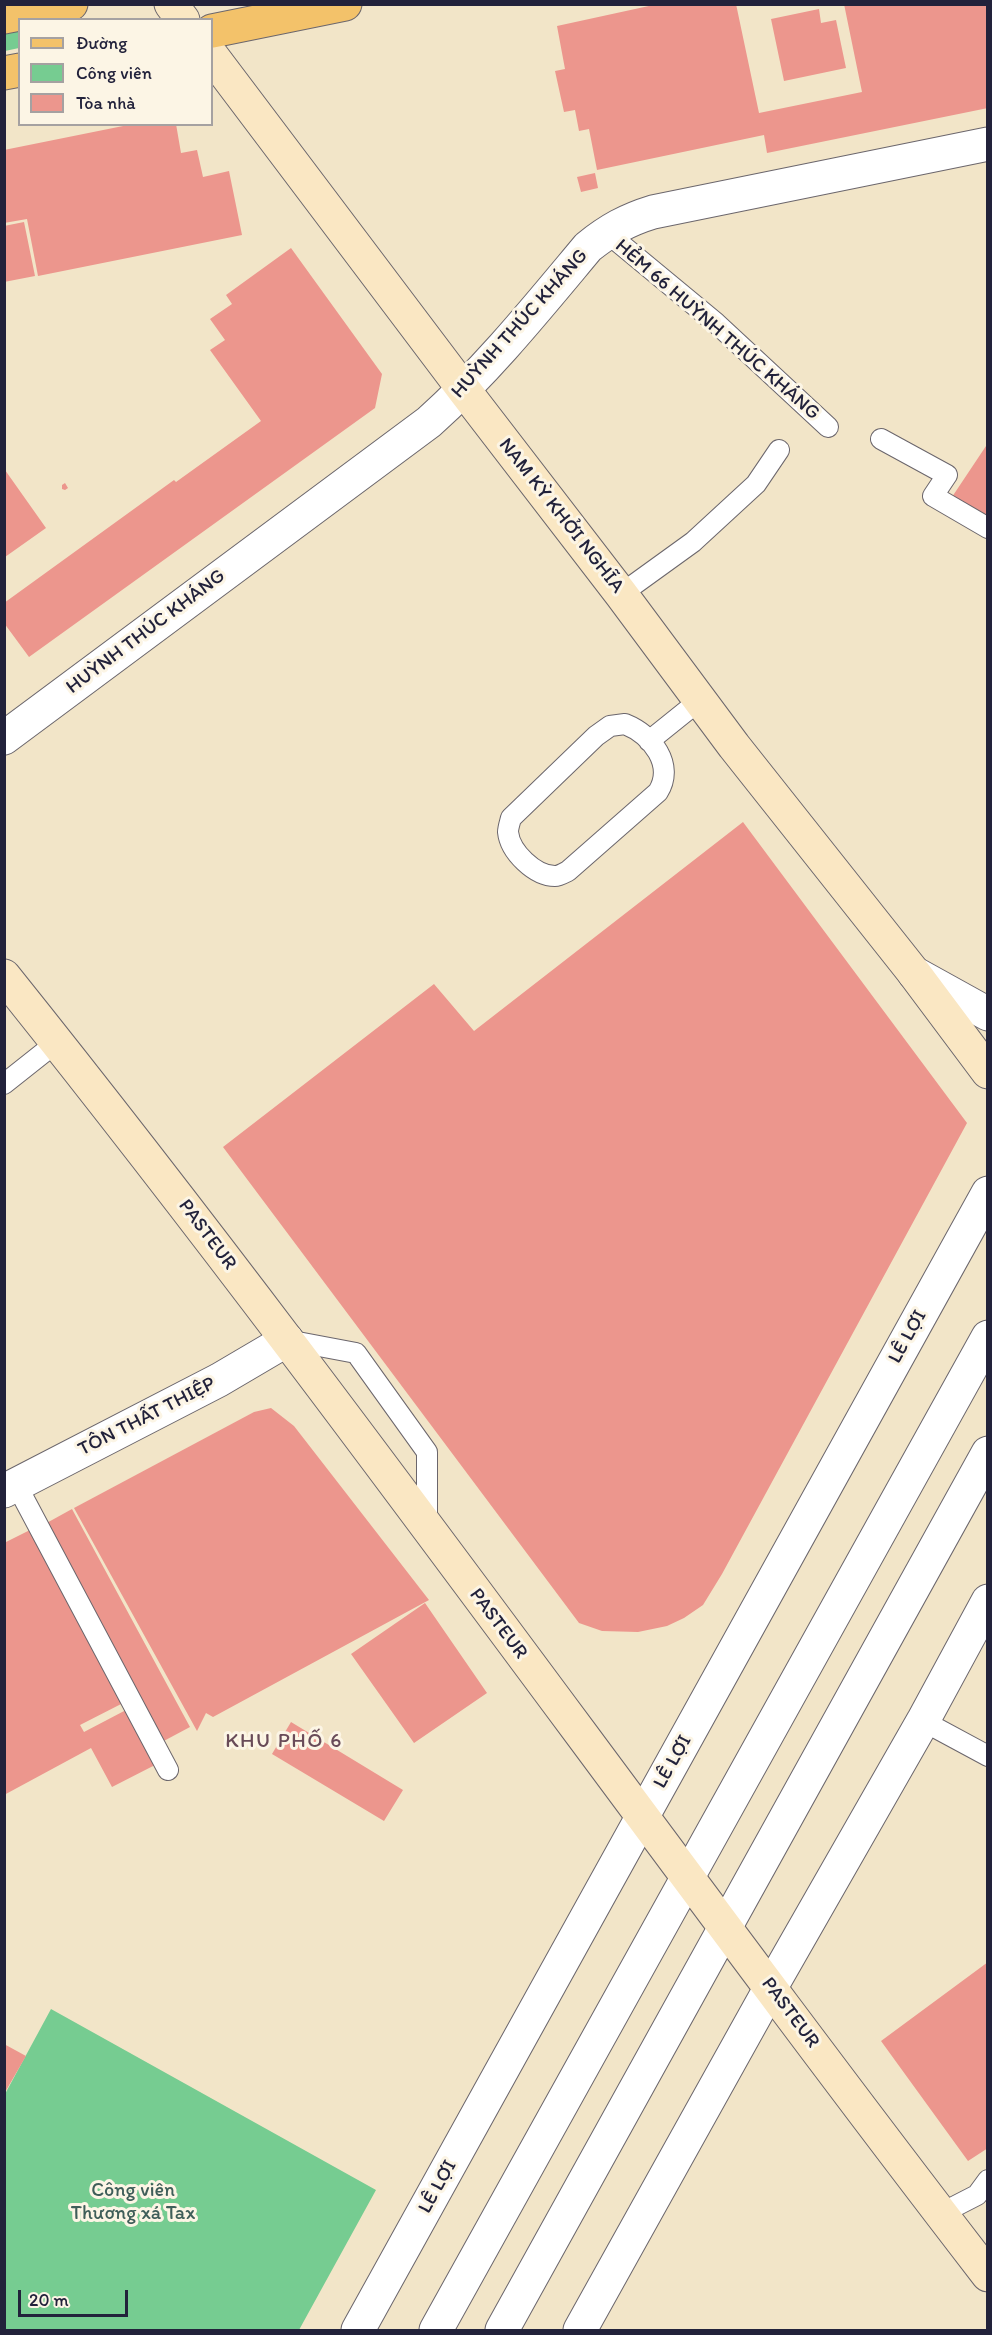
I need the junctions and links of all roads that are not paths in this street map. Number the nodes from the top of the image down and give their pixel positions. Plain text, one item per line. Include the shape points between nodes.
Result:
1 (71, 4) edge
2 (171, 4) edge
3 (345, 4) edge
4 (4, 17) edge
5 (182, 18) edge
6 (213, 31) edge
7 (213, 57) edge
8 (987, 144) edge
9 (606, 232) junction
10 (464, 390) junction
11 (828, 427) dead end
12 (881, 439) dead end
13 (779, 450) dead end
14 (987, 528) edge
15 (621, 594) junction
16 (700, 700) junction
17 (4, 738) edge
18 (650, 741) junction
19 (914, 973) junction
20 (4, 976) edge
21 (987, 1014) edge
22 (57, 1042) junction
23 (987, 1072) edge
24 (4, 1084) edge
25 (987, 1193) edge
26 (987, 1337) edge
27 (287, 1340) junction
28 (987, 1453) edge
29 (10, 1488) edge
30 (427, 1528) junction
31 (987, 1601) edge
32 (923, 1721) junction
33 (987, 1756) edge
34 (168, 1770) dead end
35 (642, 1816) junction
36 (688, 1877) junction
37 (726, 1928) junction
38 (771, 1987) junction
39 (987, 2180) edge
40 (940, 2214) junction
41 (987, 2275) edge
42 (358, 2331) edge
43 (436, 2331) edge
44 (502, 2331) edge
45 (580, 2331) edge

1 - 4 main road
2 - 5 main road
3 - 6 main road
7 - 10 main road, NAM KỲ KHỞI NGHĨA
8 - 9 street, HUỲNH THÚC KHÁNG via 653,212
9 - 10 street, HUỲNH THÚC KHÁNG via 588,247
9 - 11 lane, HẺM 66 HUỲNH THÚC KHÁNG via 716,323
10 - 15 main road, NAM KỲ KHỞI NGHĨA
10 - 17 street, HUỲNH THÚC KHÁNG via 429,422
12 - 14 lane via 947,475 933,496
13 - 15 lane via 756,484 693,542
15 - 16 main road, NAM KỲ KHỞI NGHĨA
16 - 18 lane
16 - 19 main road, NAM KỲ KHỞI NGHĨA
18 - 18 lane via 663,760 665,782 658,792 568,871 556,876 540,873 526,862 511,843 511,818 610,726 625,724 636,728
19 - 21 street, NAM KỲ KHỞI NGHĨA
19 - 23 main road, NAM KỲ KHỞI NGHĨA
20 - 22 main road, PASTEUR
22 - 24 lane
22 - 27 main road, PASTEUR
25 - 35 street, LÊ LỢI
26 - 36 street
27 - 29 street, TÔN THẤT THIỆP via 219,1380
27 - 30 main road, PASTEUR
27 - 30 lane via 356,1353 427,1452
28 - 37 street
29 - 34 lane
30 - 35 main road, PASTEUR
31 - 32 street
32 - 33 lane
32 - 38 street
35 - 36 main road, PASTEUR
35 - 42 street, LÊ LỢI
36 - 37 main road, PASTEUR
36 - 43 street
37 - 38 main road, PASTEUR
37 - 44 street
38 - 40 main road, PASTEUR
38 - 45 street
39 - 40 lane via 977,2194
40 - 41 main road, PASTEUR

